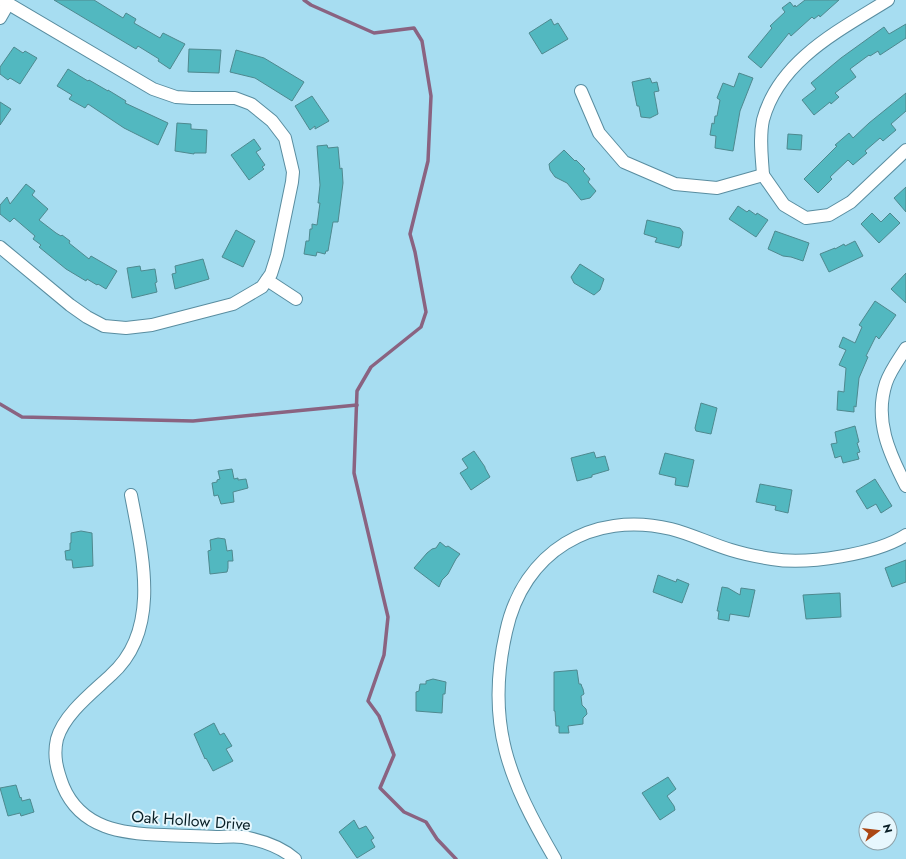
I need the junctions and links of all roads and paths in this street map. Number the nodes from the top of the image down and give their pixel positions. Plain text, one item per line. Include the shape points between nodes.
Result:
1 (888, 0) edge
2 (5, 2) edge
3 (0, 18) edge
4 (581, 91) dead end
5 (906, 150) edge
6 (763, 175) junction
7 (0, 248) edge
8 (267, 280) junction
9 (296, 299) dead end
10 (906, 348) edge
11 (906, 486) edge
12 (131, 495) dead end
13 (906, 535) edge
14 (295, 859) edge
15 (555, 859) edge

1 - 6 street via 826,38 793,67 775,89 763,120 760,141
2 - 3 street
2 - 8 street via 153,89 176,97 235,98 251,104 272,121 285,138 293,172 277,255
4 - 6 street via 599,133 624,162 674,184 703,187 717,188
5 - 6 street via 851,202 829,214 806,218 784,204
7 - 8 street via 87,317 104,326 126,328 152,325 233,304 262,287
8 - 9 street
10 - 11 street via 886,382 881,401 881,421 886,440 892,459
12 - 14 street, Oak Hollow Drive via 145,573 143,611 137,637 127,658 75,710 58,736 55,749 56,763 67,796 85,816 100,825 121,832 242,837 271,845
13 - 15 street via 876,548 820,560 798,561 773,559 731,550 671,530 643,524 622,524 598,529 554,550 537,566 515,601 501,651 498,687 499,718 506,754 520,794

